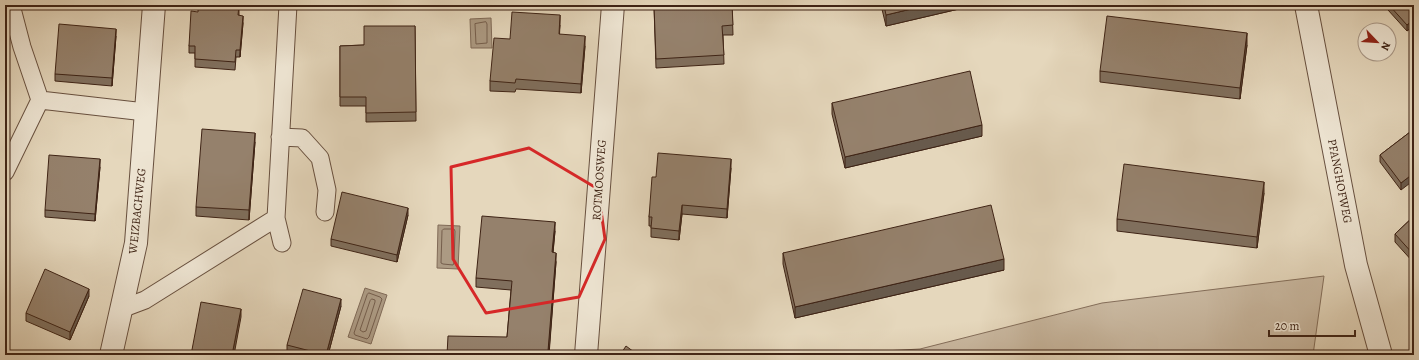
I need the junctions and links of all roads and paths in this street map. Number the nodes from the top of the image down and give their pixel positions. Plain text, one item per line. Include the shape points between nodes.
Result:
1 (11, 5) edge
2 (154, 5) edge
3 (288, 5) edge
4 (613, 5) edge
5 (1306, 5) edge
6 (40, 100) junction
7 (145, 112) junction
8 (280, 137) junction
9 (5, 172) edge
10 (325, 212) dead end
11 (276, 218) junction
12 (282, 243) dead end
13 (121, 309) junction
14 (111, 355) edge
15 (586, 355) edge
16 (1381, 355) edge

1 - 6 lane
2 - 7 street, WEIZBACHWEG
3 - 8 lane
4 - 15 street, ROTMOOSWEG
5 - 16 street, PFANGHOFWEG via 1356,265
6 - 7 lane
6 - 9 lane
7 - 13 street, WEIZBACHWEG via 136,243
8 - 10 lane via 302,138 320,158 327,190
8 - 11 lane
11 - 12 lane
11 - 13 lane via 145,300
13 - 14 street, WEIZBACHWEG

